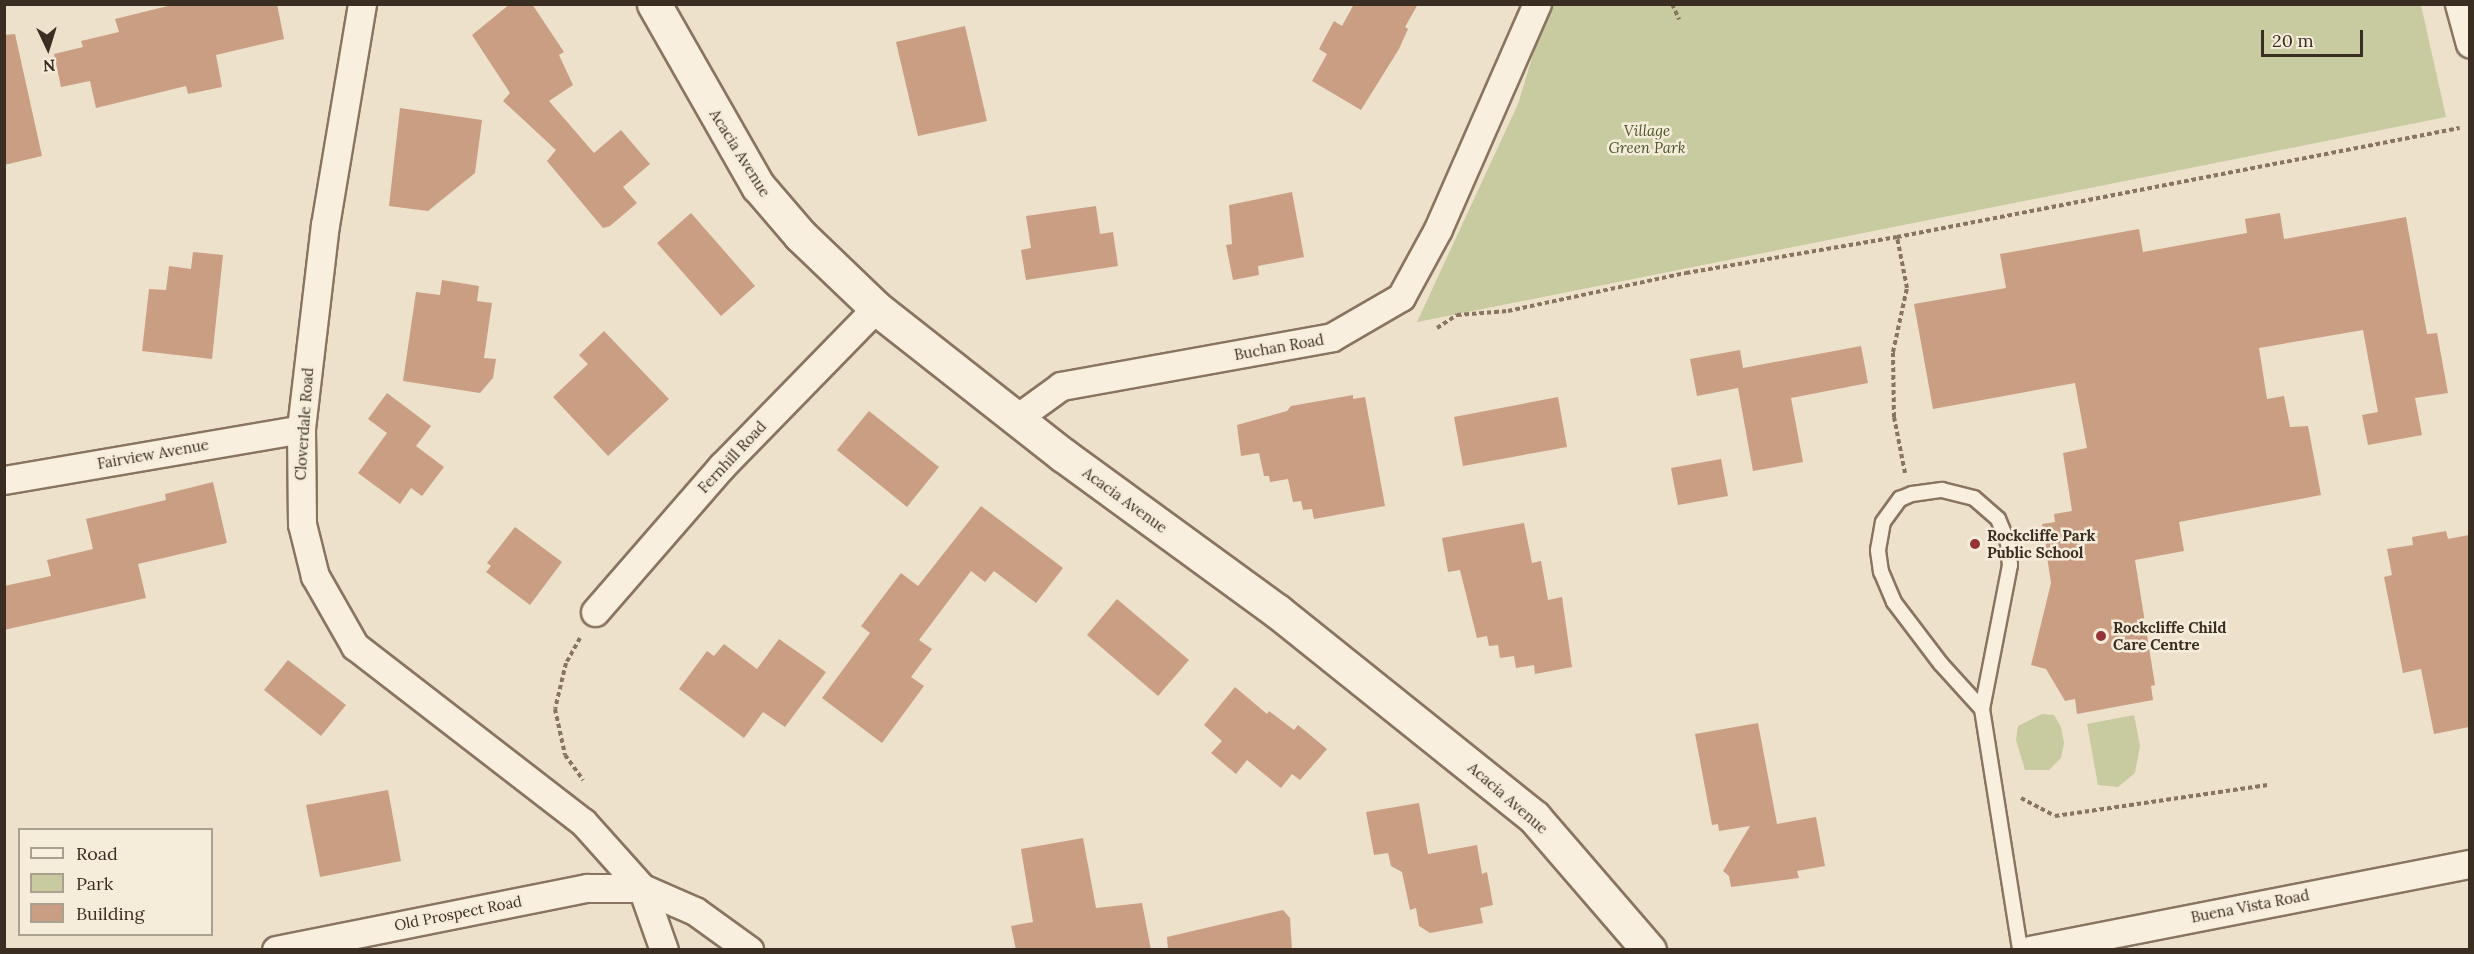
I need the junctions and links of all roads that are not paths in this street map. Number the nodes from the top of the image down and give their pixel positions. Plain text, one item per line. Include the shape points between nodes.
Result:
1 (362, 4) edge
2 (654, 4) edge
3 (1537, 4) edge
4 (2459, 4) edge
5 (2469, 44) edge
6 (876, 308) junction
7 (1017, 418) junction
8 (301, 429) junction
9 (4, 480) edge
10 (595, 612) road end
11 (1982, 709) junction
12 (2469, 864) edge
13 (642, 888) junction
14 (276, 950) edge
15 (664, 950) edge
16 (749, 950) edge
17 (1649, 950) edge
18 (2020, 950) edge
19 (2030, 950) edge

1 - 8 street, Cloverdale Road via 325,224
2 - 6 street, Acacia Avenue via 758,186 800,235
3 - 7 street, Buchan Road via 1438,229 1401,297 1332,337 1061,386
4 - 5 street
6 - 7 street, Acacia Avenue
6 - 10 street, Fernhill Road via 722,466
7 - 17 street, Acacia Avenue via 1276,611 1534,818
8 - 9 street, Fairview Avenue
8 - 13 street, Cloverdale Road via 301,513 315,576 355,646 583,822
11 - 11 lane via 1941,664 1894,602 1881,572 1878,550 1883,522 1900,499 1912,494 1942,490 1974,498 1998,519 2008,543 2010,565
11 - 18 lane
12 - 19 street, Buena Vista Road
13 - 14 street, Old Prospect Road via 587,888
13 - 15 street, Cloverdale Road
13 - 16 street via 696,911

